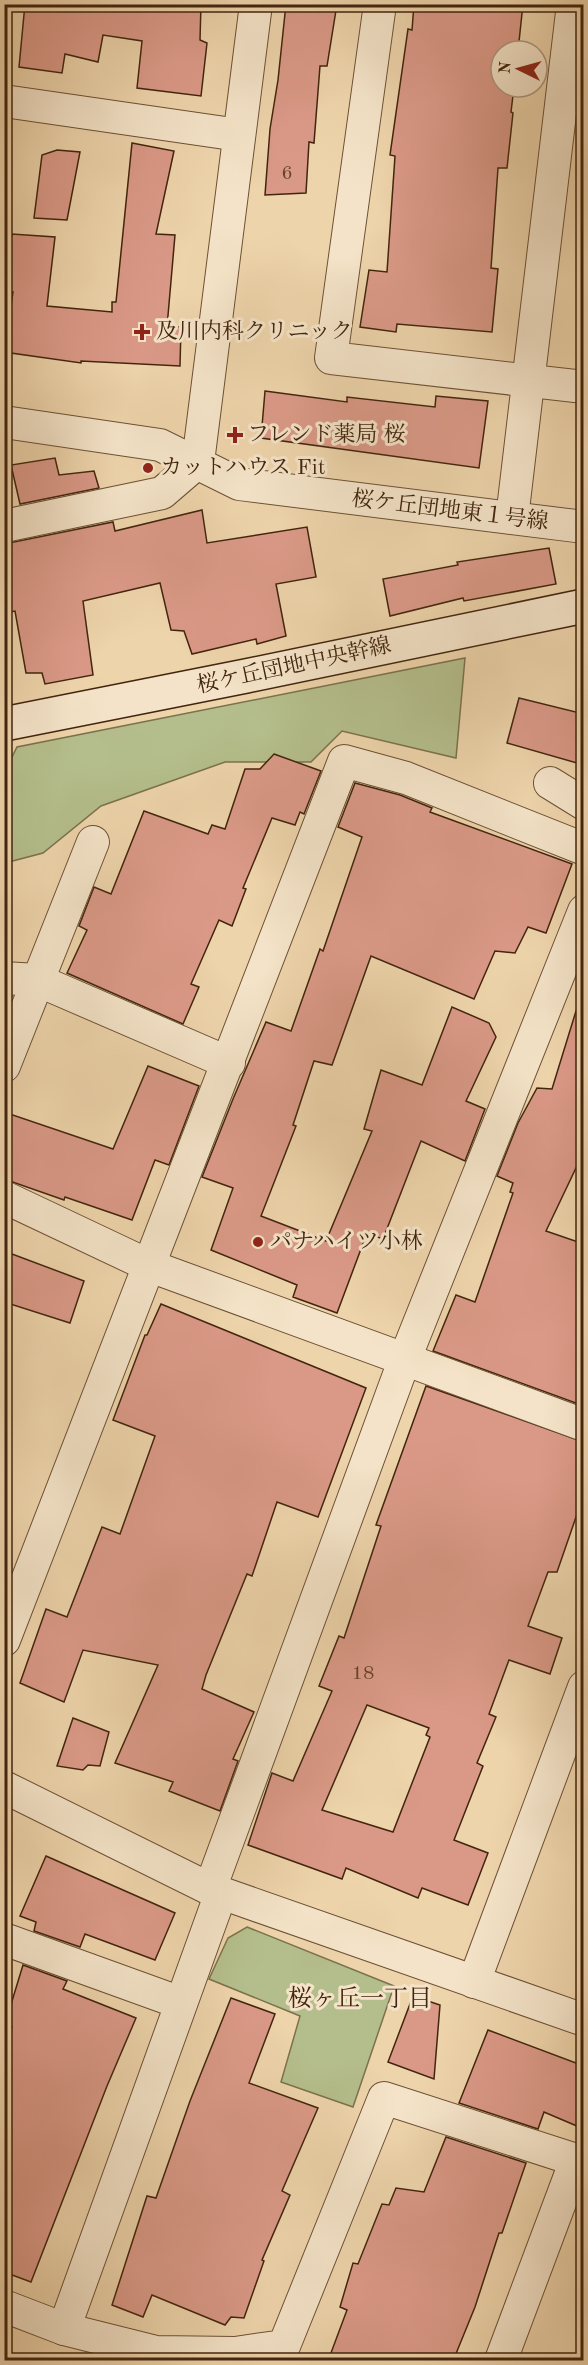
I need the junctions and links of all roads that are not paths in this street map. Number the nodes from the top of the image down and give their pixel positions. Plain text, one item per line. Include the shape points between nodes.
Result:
1 (256, 4) edge
2 (380, 4) edge
3 (573, 4) edge
4 (4, 101) edge
5 (239, 135) junction
6 (528, 381) junction
7 (584, 387) edge
8 (4, 422) edge
9 (198, 462) junction
10 (512, 518) junction
11 (4, 526) edge
12 (584, 527) edge
13 (584, 606) edge
14 (4, 724) edge
15 (550, 783) dead end
16 (584, 804) edge
17 (93, 842) dead end
18 (584, 849) edge
19 (584, 911) edge
20 (4, 978) edge
21 (37, 980) junction
22 (229, 1063) junction
23 (4, 1066) edge
24 (4, 1197) edge
25 (150, 1266) junction
26 (404, 1360) junction
27 (584, 1425) edge
28 (4, 1640) edge
29 (584, 1687) edge
30 (4, 1787) edge
31 (215, 1891) junction
32 (4, 1939) edge
33 (474, 1982) junction
34 (181, 2003) junction
35 (584, 2020) edge
36 (4, 2306) edge
37 (64, 2329) junction
38 (100, 2350) edge
39 (263, 2355) edge
40 (501, 2361) edge

1 - 5 street
2 - 6 street via 331,358
3 - 6 street
4 - 5 street
5 - 9 street
6 - 7 street
6 - 10 street
8 - 9 street, 桜ケ丘団地東１号線 via 160,445
9 - 10 street, 桜ケ丘団地東１号線 via 239,484
9 - 11 street via 162,493
10 - 12 street, 桜ケ丘団地東１号線
13 - 14 street, 桜ケ丘団地中央幹線
15 - 16 street
17 - 21 street
18 - 22 street via 406,778 344,761
19 - 26 street
20 - 21 street
21 - 22 street
21 - 23 street
22 - 25 street
24 - 25 street
25 - 26 street
25 - 28 street
26 - 27 street
26 - 31 street
29 - 33 street
30 - 31 street
31 - 33 street
31 - 34 street
32 - 34 street
33 - 35 street
34 - 37 street
36 - 37 street
37 - 38 street
38 - 39 street
39 - 40 street via 284,2346 384,2098 576,2160

